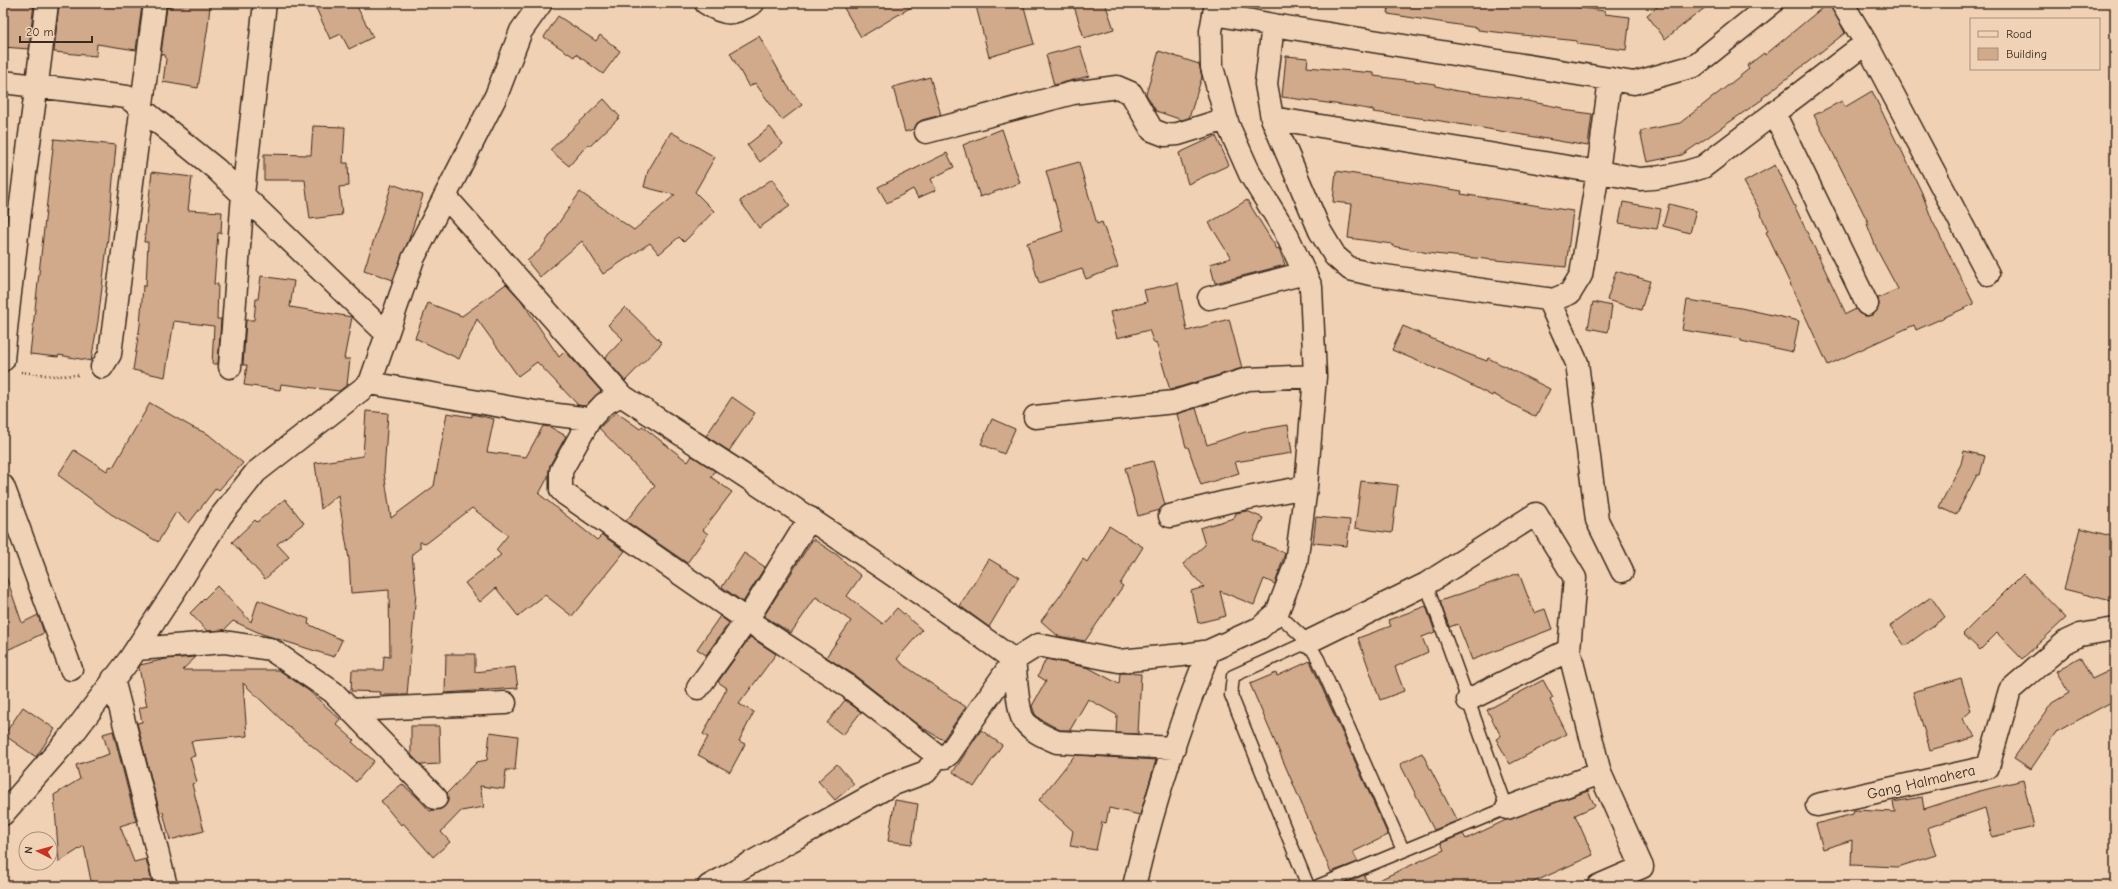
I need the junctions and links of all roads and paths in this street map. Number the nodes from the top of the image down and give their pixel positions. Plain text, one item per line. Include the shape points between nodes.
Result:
1 (47, 3) edge
2 (155, 3) edge
3 (266, 3) edge
4 (542, 3) edge
5 (706, 3) edge
6 (753, 3) edge
7 (1772, 3) edge
8 (1842, 3) edge
9 (1221, 9) edge
10 (1273, 25) junction
11 (1866, 43) junction
12 (1610, 80) junction
13 (3, 82) edge
14 (37, 86) junction
15 (142, 109) junction
16 (1774, 113) junction
17 (1272, 118) junction
18 (1226, 119) junction
19 (926, 132) dead end
20 (1598, 172) junction
21 (243, 194) junction
22 (445, 196) junction
23 (8, 259) edge
24 (1305, 273) junction
25 (1988, 274) dead end
26 (1209, 298) dead end
27 (1548, 299) junction
28 (1867, 304) dead end
29 (387, 334) junction
30 (11, 366) edge
31 (102, 367) joint
32 (230, 367) dead end
33 (1315, 376) junction
34 (370, 383) junction
35 (621, 395) junction
36 (1035, 417) dead end
37 (590, 419) junction
38 (3, 486) edge
39 (1306, 487) junction
40 (1170, 516) dead end
41 (810, 518) junction
42 (1622, 571) dead end
43 (1426, 584) junction
44 (1278, 613) junction
45 (747, 620) junction
46 (2115, 629) edge
47 (1308, 642) junction
48 (137, 649) junction
49 (1569, 650) junction
50 (1209, 651) junction
51 (1014, 660) junction
52 (72, 669) dead end
53 (113, 679) junction
54 (698, 688) dead end
55 (1468, 700) junction
56 (505, 703) dead end
57 (350, 710) junction
58 (1174, 748) junction
59 (938, 756) junction
60 (1600, 773) junction
61 (436, 798) dead end
62 (1817, 805) dead end
63 (1507, 808) junction
64 (3, 814) edge
65 (1403, 850) junction
66 (166, 886) edge
67 (709, 886) edge
68 (1134, 886) edge
69 (1308, 886) edge
70 (1318, 886) edge
71 (1598, 886) edge

1 - 14 street
2 - 15 street
3 - 21 street
4 - 22 street via 521,32 496,96
5 - 6 street via 722,13 739,12
7 - 12 street via 1694,66 1634,83
8 - 11 street
9 - 10 street
9 - 18 street via 1211,31 1212,67
10 - 12 street
10 - 17 street via 1266,84
11 - 16 street
11 - 25 street
12 - 20 street
13 - 14 street
14 - 15 street via 127,97
14 - 23 street
15 - 21 street
15 - 31 street via 110,354
16 - 20 street via 1703,167 1657,179 1640,179
16 - 28 street
17 - 20 street
17 - 27 street via 1320,231 1335,256 1350,269
18 - 19 street via 1178,134 1165,135 1152,130 1131,93 1118,87 1073,93
18 - 24 street via 1250,174 1285,231
20 - 27 street via 1581,275 1570,293 1553,300
21 - 29 street
21 - 32 street
22 - 29 street via 413,259
22 - 35 street
23 - 30 street
24 - 26 street
24 - 33 street via 1311,287
27 - 42 street via 1577,363 1597,520
29 - 34 street
30 - 31 path via 54,376 90,375
33 - 36 street via 1248,379 1174,402
33 - 39 street
34 - 37 street
34 - 48 street via 256,472 221,516
35 - 37 street via 604,404
35 - 41 street
37 - 45 street via 561,471 561,490
38 - 52 street
39 - 40 street via 1226,502
39 - 44 street via 1296,563
41 - 45 street
41 - 51 street
43 - 47 street
43 - 49 street via 1536,514 1575,578
43 - 55 lane
44 - 47 lane
44 - 50 street via 1260,628
45 - 54 street
45 - 59 street via 845,684
46 - 62 street, Gang Halmahera via 2080,635 2066,641 2010,690 1988,767
47 - 65 lane via 1318,659
47 - 69 lane via 1233,676 1231,695
48 - 53 street
48 - 57 street via 224,642 270,649 333,692
49 - 55 street
49 - 60 street
50 - 51 street via 1119,661 1038,645
50 - 58 street via 1190,697
51 - 58 street via 1022,716 1027,724 1045,737 1058,742
51 - 59 street via 949,754 945,757
53 - 64 street via 72,735
53 - 66 street
55 - 63 lane
56 - 57 street
57 - 61 street
58 - 68 street via 1150,821
59 - 67 street via 926,772 891,784
60 - 63 street
60 - 71 street via 1642,867
63 - 65 lane
65 - 70 lane

